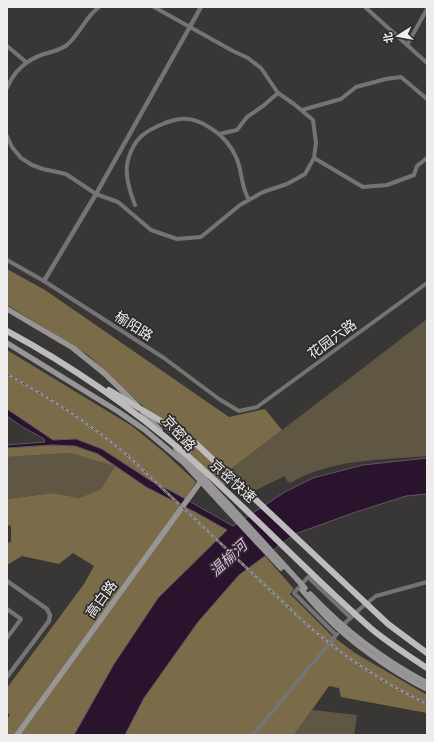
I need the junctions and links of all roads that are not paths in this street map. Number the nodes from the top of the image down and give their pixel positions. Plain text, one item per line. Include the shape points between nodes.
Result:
1 (99, 7) edge
2 (154, 7) edge
3 (201, 7) edge
4 (365, 7) edge
5 (427, 9) edge
6 (190, 27) junction
7 (406, 45) junction
8 (7, 46) edge
9 (26, 62) junction
10 (427, 64) edge
11 (7, 88) edge
12 (278, 93) junction
13 (427, 99) edge
14 (302, 110) dead end
15 (219, 134) junction
16 (7, 136) edge
17 (314, 158) junction
18 (427, 158) edge
19 (96, 194) junction
20 (249, 200) junction
21 (135, 205) dead end
22 (7, 260) edge
23 (44, 281) junction
24 (427, 283) edge
25 (7, 309) edge
26 (7, 328) edge
27 (7, 331) edge
28 (7, 343) edge
29 (248, 410) joint
30 (202, 479) junction
31 (7, 580) edge
32 (427, 582) edge
33 (7, 609) edge
34 (351, 618) junction
35 (341, 628) junction
36 (336, 635) junction
37 (7, 638) edge
38 (427, 653) edge
39 (427, 668) edge
40 (7, 677) edge
41 (427, 683) edge
42 (427, 688) edge
43 (17, 735) edge
44 (253, 735) edge

1 - 9 street via 76,38 65,46
2 - 6 street
3 - 6 street
4 - 7 street
5 - 7 street
6 - 12 street via 252,61 261,68
6 - 19 street
7 - 10 street
8 - 9 street
9 - 11 street via 10,80
12 - 15 street via 247,117 237,130
12 - 17 street via 313,120 316,143
13 - 14 street via 401,77 356,87 341,99
15 - 20 street via 227,141 240,167 244,192
15 - 21 street via 204,124 186,119 148,129 134,145 127,161 128,182
16 - 19 street via 21,158 43,169 66,174
17 - 18 street via 363,187 387,185 414,175 416,166
17 - 20 street via 305,174
19 - 20 street via 118,202 151,230 177,239 201,237 240,204
19 - 23 street
22 - 23 street, 榆阳路
23 - 29 street, 榆阳路 via 164,358 219,400 239,411
24 - 29 street, 花园六路 via 257,407
25 - 30 main road, 京密路 via 73,348 104,373 153,423
26 - 38 highway, 京密快速, bridge via 191,439 388,624
27 - 39 highway, 京密快速, bridge via 61,362 143,418 188,456 367,625
28 - 30 main road, 京密路 via 146,430
30 - 35 main road, 京密路, bridge
30 - 43 main road, 高白路
31 - 40 street via 47,609 50,615
32 - 34 street via 376,596
33 - 37 street via 21,619
34 - 35 street
34 - 36 street via 308,577 294,593
35 - 36 street
35 - 41 main road, 京密路 via 406,672
35 - 42 main road, 京密路 via 361,647
36 - 44 street

